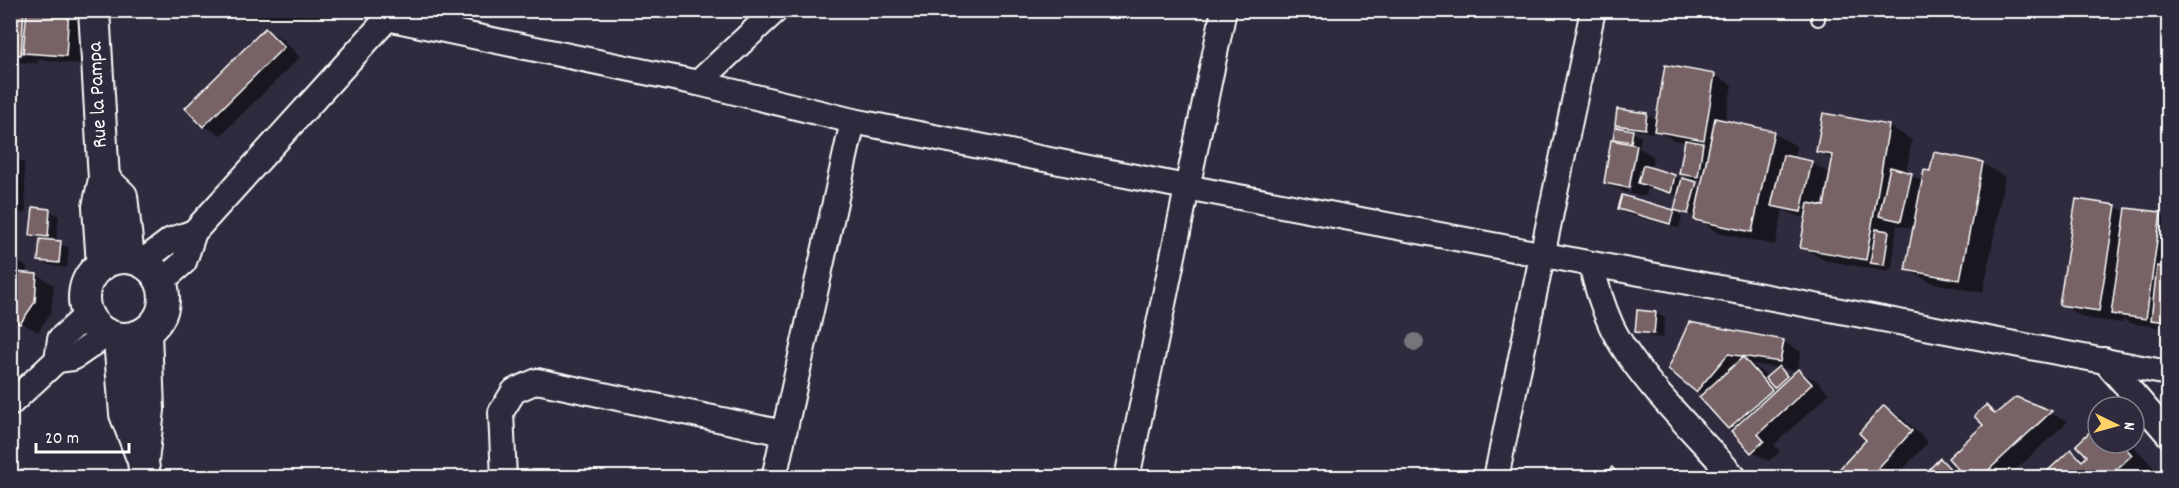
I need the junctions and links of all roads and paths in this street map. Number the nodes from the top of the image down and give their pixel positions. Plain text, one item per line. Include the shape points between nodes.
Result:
1 (94, 10) edge
2 (776, 10) edge
3 (1224, 10) edge
4 (1593, 10) edge
5 (391, 14) edge
6 (698, 83) junction
7 (853, 121) junction
8 (1186, 188) junction
9 (1542, 254) junction
10 (1591, 264) junction
11 (133, 267) junction
12 (115, 330) junction
13 (2104, 360) junction
14 (2169, 372) edge
15 (10, 404) edge
16 (784, 432) junction
17 (2169, 434) edge
18 (144, 469) edge
19 (504, 477) edge
20 (774, 477) edge
21 (1127, 477) edge
22 (1496, 477) edge
23 (1735, 477) edge

1 - 11 street, Rue la Pampa via 104,179 98,207
2 - 6 street
3 - 8 street
4 - 9 street
5 - 6 street
5 - 11 street via 194,232 184,262
6 - 7 street
7 - 8 street
7 - 16 street
8 - 9 street
8 - 21 street
9 - 10 street
9 - 22 street
10 - 13 street
10 - 23 street via 1612,327 1639,369
11 - 12 street via 164,295 163,310 156,322
11 - 12 street via 91,274 85,287 84,301
12 - 15 street via 74,358 57,360
12 - 18 street via 125,414
13 - 14 street
13 - 17 street
16 - 19 street via 537,381 514,391 501,412
16 - 20 street

